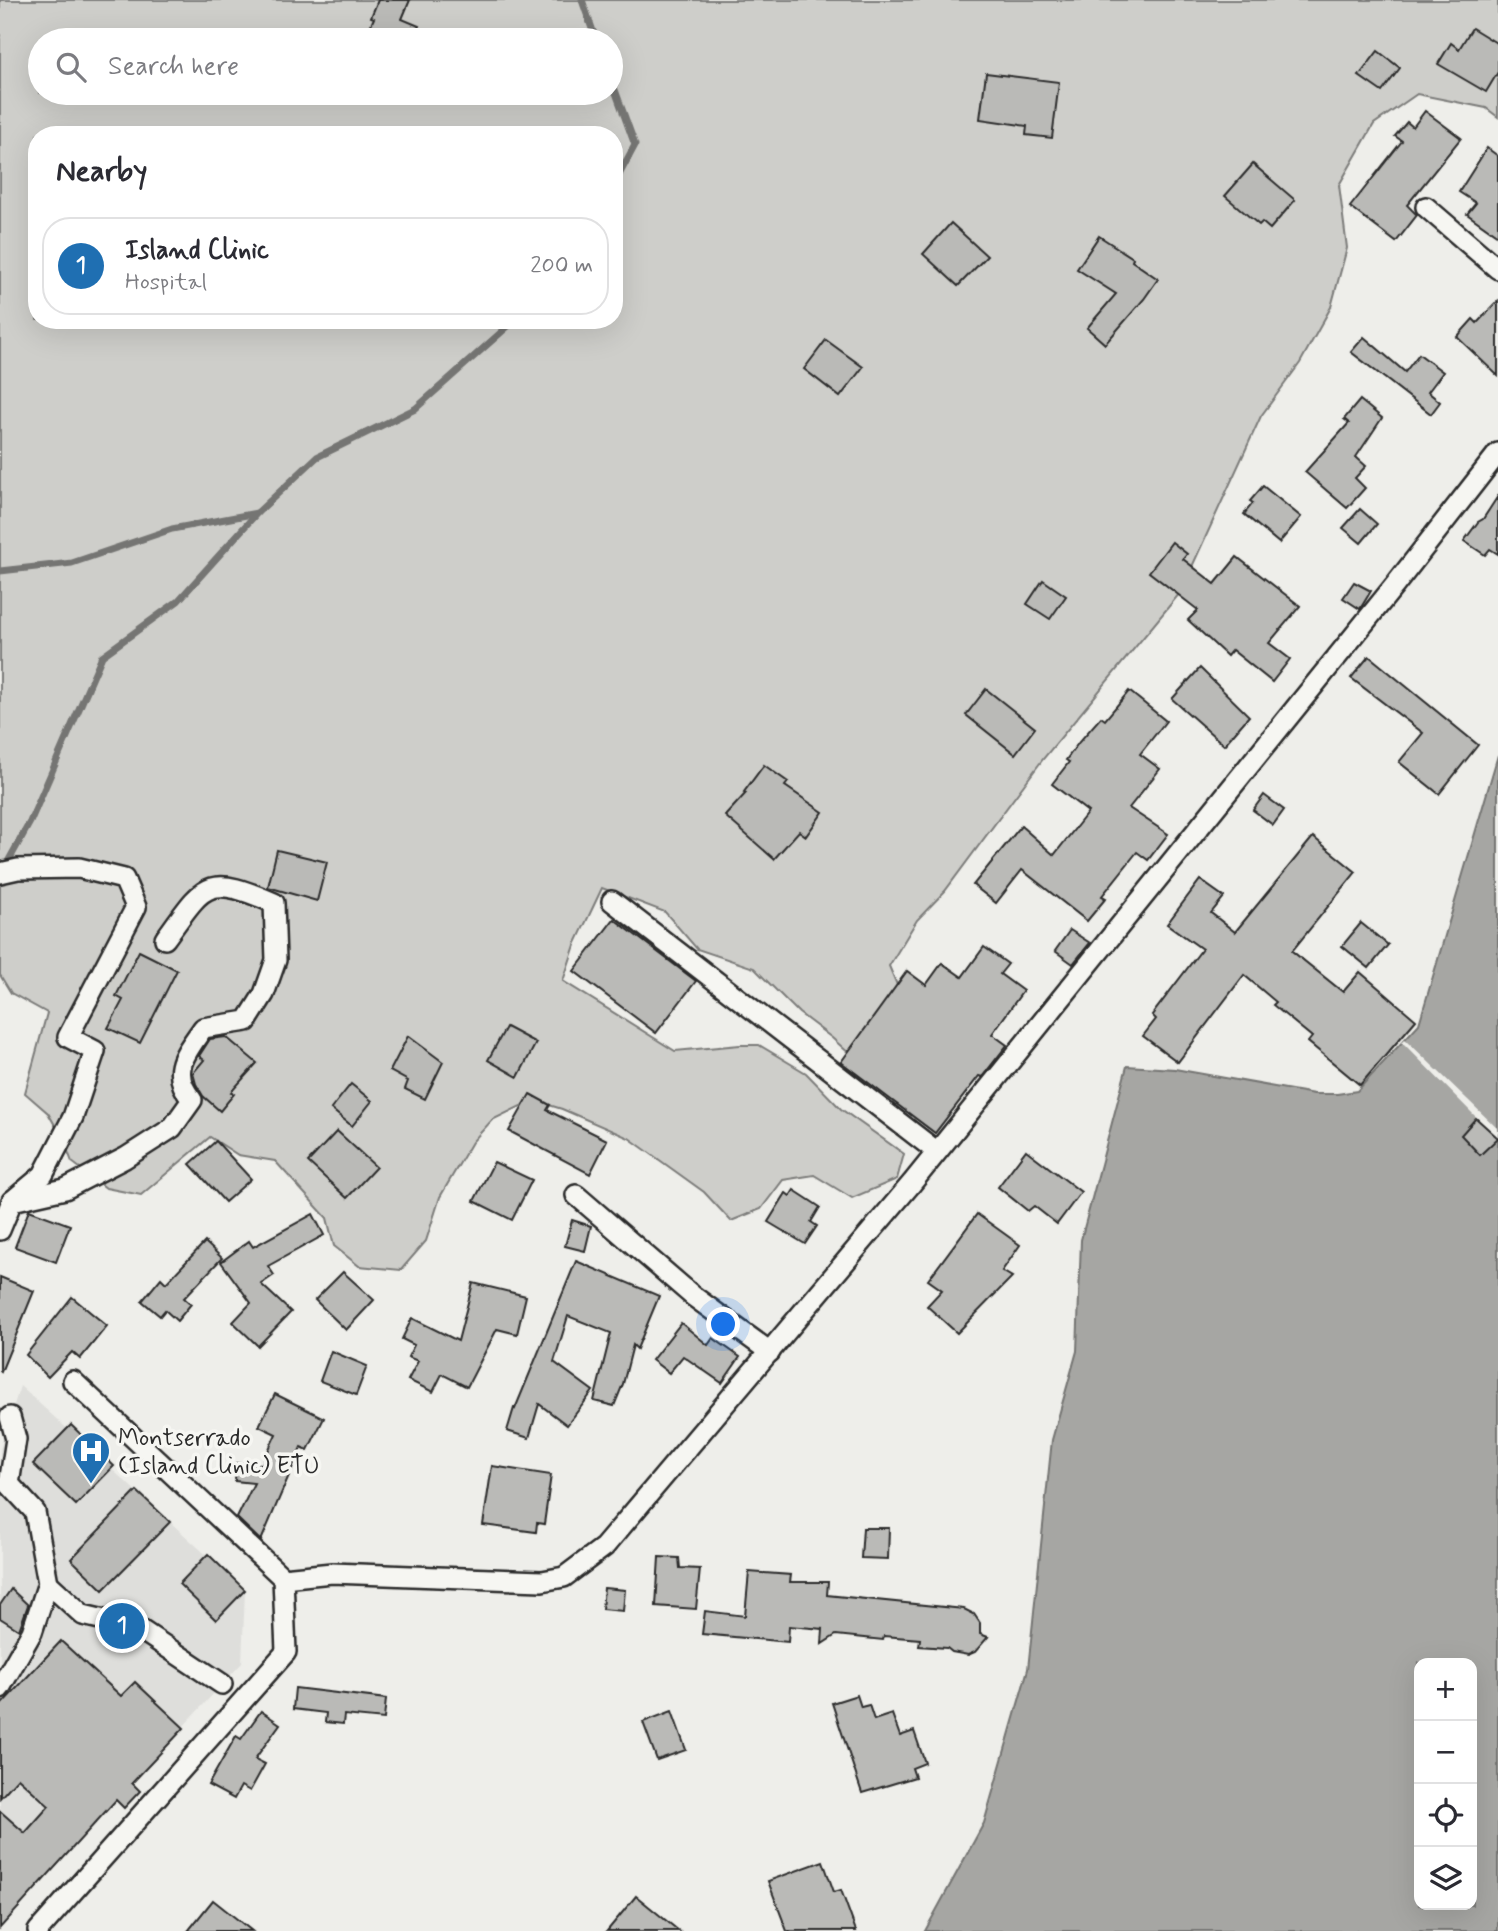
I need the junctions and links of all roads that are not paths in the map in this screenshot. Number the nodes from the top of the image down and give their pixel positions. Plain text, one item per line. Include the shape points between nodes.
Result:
1 (1426, 207) dead end
2 (1498, 269) edge
3 (1498, 453) edge
4 (0, 873) edge
5 (612, 901) dead end
6 (164, 939) dead end
7 (936, 1151) junction
8 (576, 1195) dead end
9 (12, 1201) junction
10 (0, 1230) edge
11 (770, 1352) junction
12 (73, 1381) dead end
13 (10, 1418) dead end
14 (283, 1578) junction
15 (48, 1583) junction
16 (222, 1685) dead end
17 (0, 1688) edge
18 (38, 1931) edge

1 - 2 street
3 - 7 street
4 - 9 street via 79,868 124,879 136,907 68,1037 95,1051 72,1117 43,1175
5 - 7 street
6 - 9 street via 195,897 210,887 240,888 274,903 276,960 264,994 247,1021 203,1028 181,1062 181,1082 192,1100 172,1128 65,1189
7 - 11 street
8 - 11 street via 693,1296
9 - 10 street
11 - 14 street via 617,1533 564,1577 542,1581 332,1573
12 - 14 street
13 - 15 street via 16,1439 9,1484 35,1512
14 - 18 street via 286,1652
15 - 16 street via 83,1615 138,1628
15 - 17 street via 32,1632

